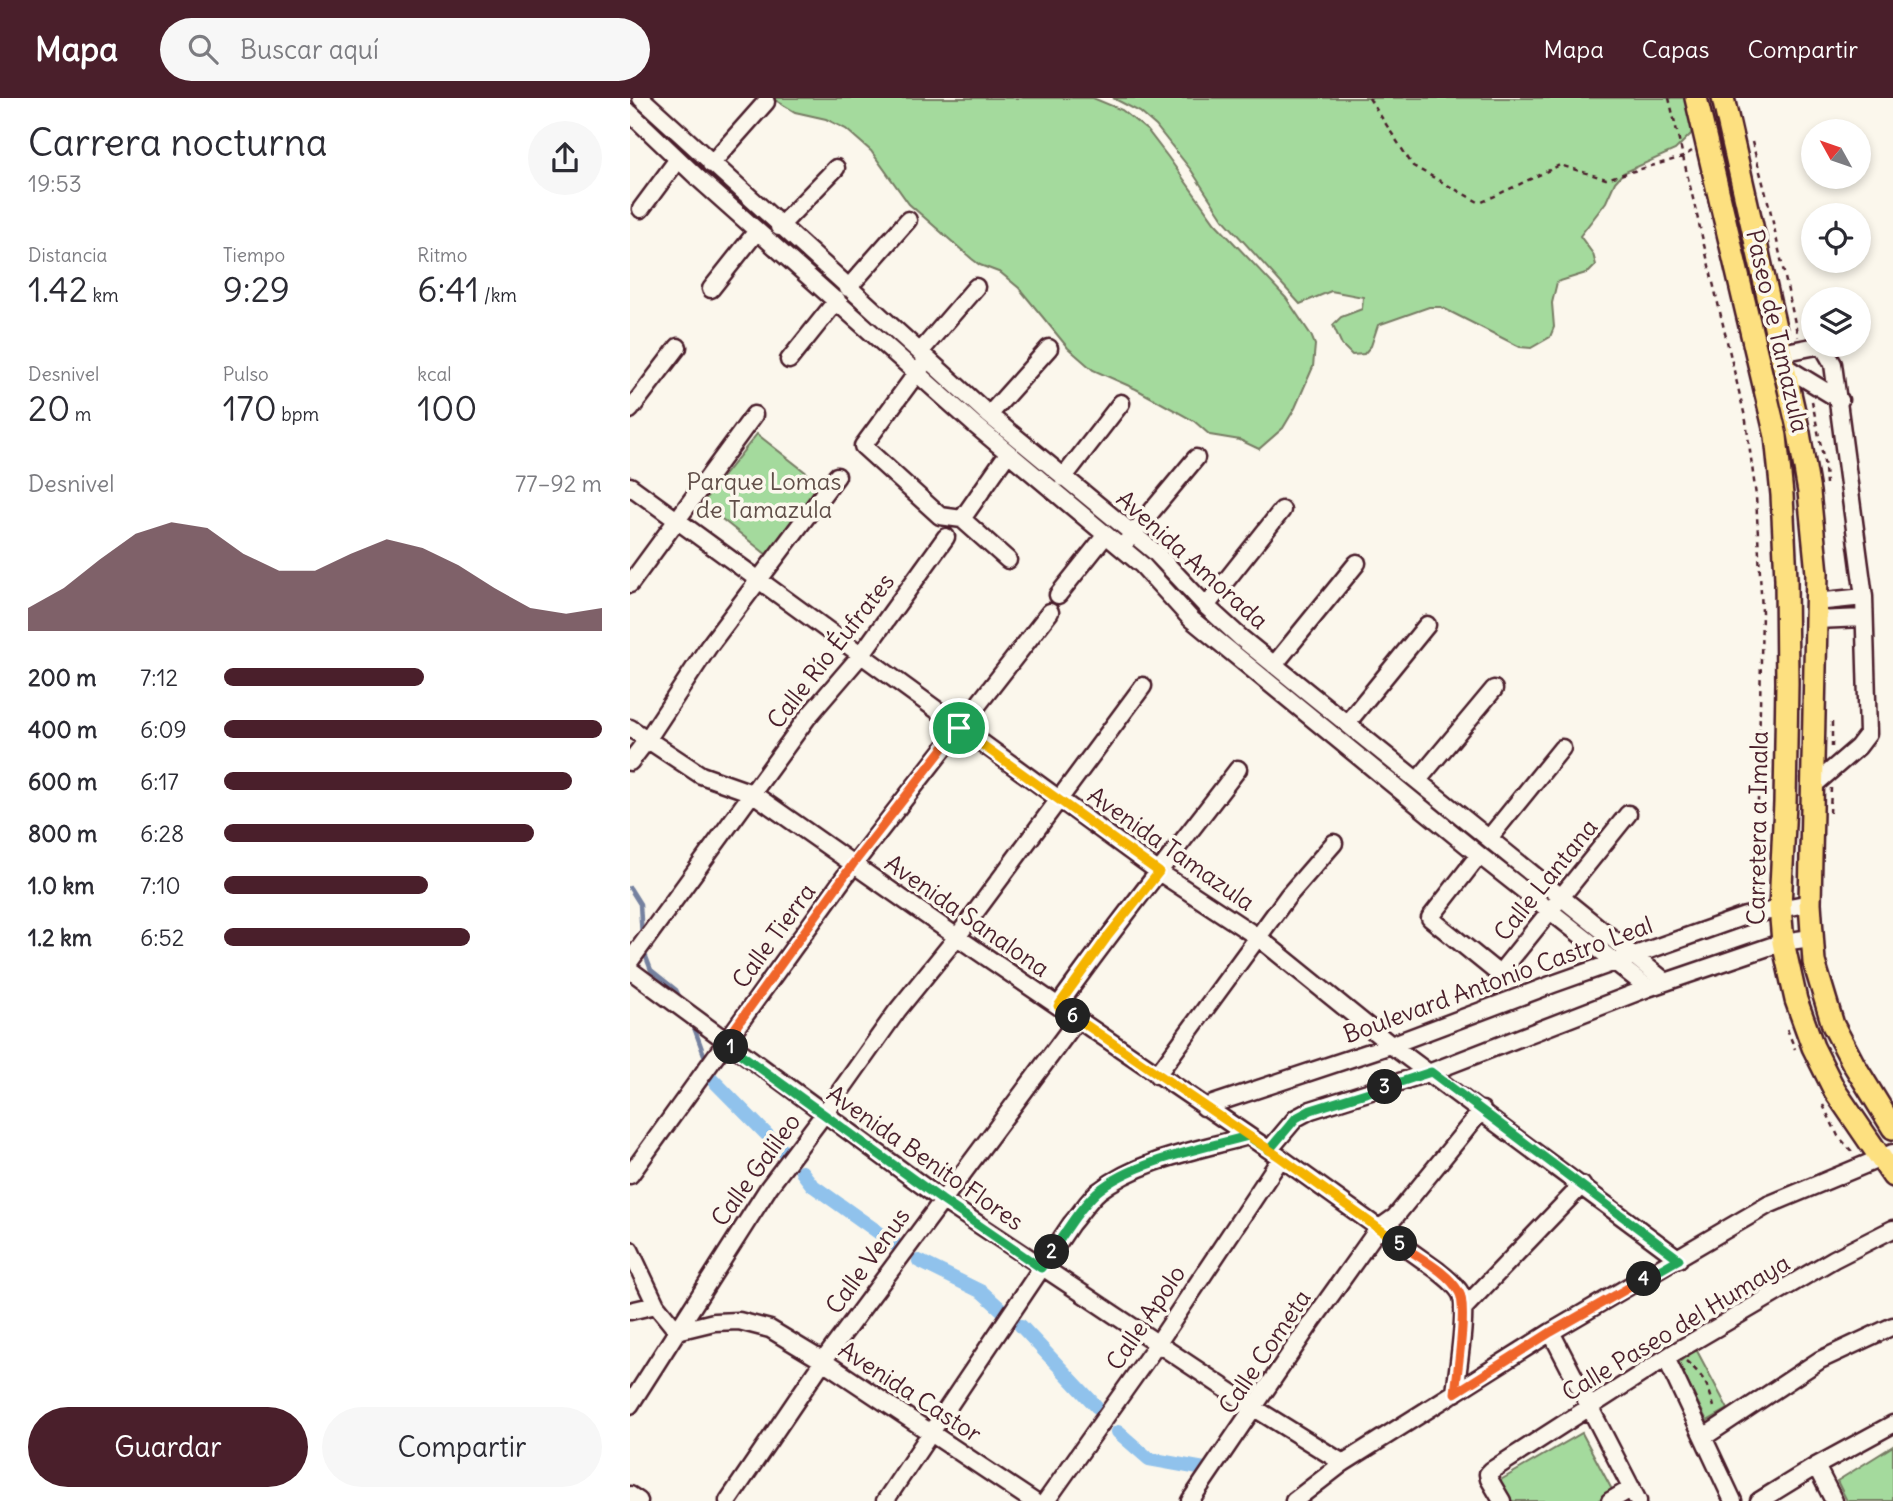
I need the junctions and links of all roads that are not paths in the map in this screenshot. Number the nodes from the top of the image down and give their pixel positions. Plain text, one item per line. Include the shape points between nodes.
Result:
1 (640, 98) edge
2 (1696, 98) edge
3 (1723, 98) edge
4 (766, 102) dead end
5 (630, 113) edge
6 (678, 159) junction
7 (711, 164) junction
8 (836, 168) dead end
9 (728, 179) junction
10 (715, 192) junction
11 (642, 209) dead end
12 (908, 220) dead end
13 (779, 227) junction
14 (757, 231) junction
15 (975, 287) dead end
16 (848, 288) junction
17 (711, 289) dead end
18 (836, 300) junction
19 (678, 347) dead end
20 (1049, 348) dead end
21 (1801, 353) edge
22 (924, 355) junction
23 (1829, 357) edge
24 (789, 360) dead end
25 (1782, 360) junction
26 (917, 372) junction
27 (1840, 400) junction
28 (1121, 403) dead end
29 (630, 410) edge
30 (754, 415) dead end
31 (989, 415) junction
32 (1009, 453) junction
33 (1196, 457) dead end
34 (837, 476) dead end
35 (1063, 478) junction
36 (630, 486) edge
37 (1282, 510) dead end
38 (962, 519) junction
39 (677, 520) junction
40 (1133, 534) junction
41 (1105, 536) junction
42 (946, 537) dead end
43 (1121, 549) junction
44 (1008, 559) dead end
45 (1357, 563) dead end
46 (1786, 579) joint
47 (759, 580) junction
48 (630, 584) edge
49 (1058, 595) dead end
50 (1864, 597) junction
51 (1206, 606) junction
52 (1816, 611) junction
53 (1050, 612) dead end
54 (1864, 618) junction
55 (1427, 625) dead end
56 (861, 655) junction
57 (1274, 665) junction
58 (1300, 685) junction
59 (1143, 686) dead end
60 (1494, 689) dead end
61 (1289, 699) junction
62 (1348, 722) junction
63 (630, 728) edge
64 (959, 728) junction
65 (647, 740) junction
66 (1562, 748) dead end
67 (630, 761) edge
68 (1238, 769) dead end
69 (1418, 780) junction
70 (1814, 786) junction
71 (752, 793) junction
72 (1060, 799) junction
73 (1628, 814) dead end
74 (1489, 838) junction
75 (1334, 843) dead end
76 (1479, 855) junction
77 (853, 864) junction
78 (1159, 872) junction
79 (1562, 896) junction
80 (1810, 903) junction
81 (1769, 910) junction
82 (1550, 911) junction
83 (1589, 918) junction
84 (1577, 932) junction
85 (957, 937) junction
86 (1259, 938) junction
87 (1811, 938) junction
88 (1783, 942) junction
89 (1634, 955) junction
90 (630, 961) edge
91 (1615, 962) junction
92 (630, 970) edge
93 (1666, 982) junction
94 (1648, 988) junction
95 (1058, 1006) junction
96 (1077, 1020) junction
97 (725, 1042) junction
98 (1391, 1045) junction
99 (1431, 1072) junction
100 (1157, 1075) junction
101 (1204, 1107) junction
102 (1482, 1111) junction
103 (824, 1114) junction
104 (1893, 1128) edge
105 (1248, 1136) junction
106 (1275, 1154) junction
107 (1879, 1159) edge
108 (630, 1175) edge
109 (1893, 1176) edge
110 (1582, 1185) junction
111 (942, 1200) junction
112 (1378, 1229) junction
113 (1893, 1229) edge
114 (630, 1250) edge
115 (1679, 1259) junction
116 (1041, 1268) junction
117 (656, 1305) junction
118 (1463, 1309) junction
119 (630, 1311) edge
120 (1893, 1326) edge
121 (677, 1331) junction
122 (1551, 1332) junction
123 (1158, 1343) junction
124 (1671, 1355) junction
125 (824, 1362) junction
126 (1455, 1393) junction
127 (630, 1405) edge
128 (1591, 1406) junction
129 (1253, 1408) junction
130 (1893, 1424) edge
131 (931, 1432) junction
132 (1711, 1432) junction
133 (1343, 1463) junction
134 (1816, 1466) junction
135 (1635, 1494) edge
136 (630, 1495) edge
137 (1497, 1499) edge
138 (639, 1501) edge
139 (728, 1501) edge
140 (885, 1501) edge
141 (1033, 1501) edge
142 (1046, 1501) edge
143 (1190, 1501) edge
144 (1294, 1501) edge
145 (1611, 1501) edge
146 (1734, 1501) edge
147 (1759, 1501) edge
148 (1834, 1501) edge

1 - 7 street, Avenida Amorada
2 - 46 main road, Paseo de Tamazula via 1776,436
3 - 25 main road, Paseo de Tamazula
4 - 7 street
5 - 6 street, Avenida Amorada
6 - 10 street, Avenida Amorada
6 - 11 street
7 - 9 street, Avenida Amorada
8 - 13 street
9 - 10 street
9 - 13 street, Avenida Amorada
10 - 14 street, Avenida Amorada
12 - 16 street
13 - 16 street, Avenida Amorada
14 - 17 street
14 - 18 street, Avenida Amorada
15 - 22 street
16 - 22 street, Avenida Amorada
18 - 24 street
18 - 26 street, Avenida Amorada
19 - 29 street
20 - 31 street
21 - 25 street
22 - 26 street
22 - 31 street, Avenida Amorada
23 - 27 street
25 - 27 street
25 - 52 main road, Paseo de Tamazula via 1809,492
26 - 32 street, Avenida Amorada
26 - 38 street via 863,446 940,516
27 - 50 street
28 - 35 street
30 - 39 street
31 - 35 street, Avenida Amorada
32 - 38 street
32 - 41 street, Avenida Amorada
33 - 40 street
34 - 47 street
35 - 40 street, Avenida Amorada
36 - 39 street, Avenida Tamazula
37 - 51 street
38 - 44 street
39 - 47 street, Avenida Tamazula
39 - 48 street
40 - 43 street
40 - 51 street, Avenida Amorada
41 - 43 street, Avenida Amorada
41 - 49 street
42 - 56 street, Calle Río Éufrates
43 - 61 street, Avenida Amorada via 1142,565 1191,619
45 - 57 street
46 - 81 main road, Carretera a Imala via 1785,803
47 - 56 street, Avenida Tamazula
47 - 65 street
50 - 52 street
50 - 54 street
51 - 57 street, Avenida Amorada
52 - 54 street
52 - 70 main road
53 - 64 street, Calle Tierra
54 - 70 street via 1868,734
55 - 62 street
56 - 64 street, Avenida Tamazula
56 - 71 street, Calle Río Éufrates
57 - 58 street, Avenida Amorada
58 - 61 street
58 - 62 street, Avenida Amorada
59 - 72 street, Calle Galileo
60 - 69 street
61 - 76 street, Avenida Amorada
62 - 69 street, Avenida Amorada
63 - 65 street, Avenida Sanalona
64 - 72 street, Avenida Tamazula
64 - 77 street, Calle Tierra
65 - 67 street
65 - 71 street, Avenida Sanalona via 701,775
66 - 74 street
68 - 78 street
69 - 74 street, Avenida Amorada
70 - 80 main road
71 - 77 street, Avenida Sanalona
71 - 90 street, Calle Río Éufrates
72 - 78 street, Avenida Tamazula
72 - 85 street, Calle Galileo
73 - 79 street, Calle Lantana
74 - 79 street, Avenida Amorada
75 - 86 street
76 - 82 street, Avenida Amorada
76 - 82 street, Calle Lantana via 1430,918 1499,974
77 - 85 street, Avenida Sanalona
77 - 97 street, Calle Tierra
78 - 86 street, Avenida Tamazula
78 - 95 street
79 - 82 street, Calle Lantana
79 - 83 street, Avenida Amorada
80 - 81 street, Boulevard Antonio Castro Leal
80 - 87 main road
81 - 88 main road, Carretera a Imala
81 - 89 street, Boulevard Antonio Castro Leal
82 - 84 street, Avenida Amorada
83 - 84 street
83 - 89 street, Avenida Amorada
84 - 91 street, Avenida Amorada
85 - 95 street, Avenida Sanalona
85 - 103 street, Calle Galileo
86 - 98 street, Avenida Tamazula
86 - 100 street
87 - 88 street
87 - 104 main road via 1833,1025
88 - 93 street
88 - 107 main road, Carretera a Imala via 1813,1047
89 - 91 street, Boulevard Antonio Castro Leal
89 - 93 street, Avenida Amorada
91 - 94 street, Avenida Amorada
91 - 98 street, Boulevard Antonio Castro Leal
92 - 97 street, Avenida Benito Flores
93 - 94 street
94 - 99 street
95 - 96 street, Avenida Sanalona
96 - 100 street, Avenida Sanalona
96 - 111 street, Calle Venus
97 - 103 street, Avenida Benito Flores
97 - 108 street, Calle Tierra
98 - 99 street, Avenida Tamazula
98 - 101 street, Boulevard Antonio Castro Leal
99 - 102 street, Avenida Tamazula
99 - 106 street, Calle Apolo via 1311,1110 1296,1118
100 - 101 street, Avenida Sanalona
101 - 105 street, Avenida Sanalona
102 - 110 street, Avenida Tamazula
102 - 112 street, Calle Cometa via 1395,1217
103 - 111 street, Avenida Benito Flores
103 - 121 street, Calle Galileo via 769,1186
105 - 106 street, Avenida Sanalona
105 - 116 street via 1152,1164 1098,1192
106 - 112 street, Avenida Sanalona
106 - 123 street, Calle Apolo
107 - 109 main road, Carretera a Imala
107 - 115 street via 1768,1205
110 - 115 street, Avenida Tamazula
110 - 118 street
111 - 116 street, Avenida Benito Flores
111 - 125 street, Calle Venus
112 - 118 street, Avenida Sanalona via 1453,1283 1461,1294
112 - 129 street, Calle Cometa
113 - 124 street, Calle Paseo del Humaya
114 - 117 street
115 - 122 street
116 - 123 street, Avenida Benito Flores
116 - 131 street
117 - 119 street
117 - 121 street
118 - 126 street
120 - 132 street via 1820,1360
121 - 125 street, Avenida Castor via 739,1321 771,1329
121 - 127 street, Calle Galileo
122 - 126 street
122 - 128 street
123 - 129 street, Avenida Benito Flores
123 - 142 street, Calle Apolo
124 - 128 street, Calle Paseo del Humaya
124 - 132 street
125 - 131 street, Avenida Castor
125 - 139 street, Calle Venus
126 - 133 street
128 - 135 street
128 - 137 street, Calle Paseo del Humaya via 1492,1470 1489,1479
129 - 133 street, Avenida Benito Flores
129 - 143 street, Calle Cometa
130 - 134 street
131 - 140 street
131 - 141 street, Avenida Castor
132 - 146 street
133 - 144 street
134 - 147 street
134 - 148 street
135 - 145 street
136 - 138 street

